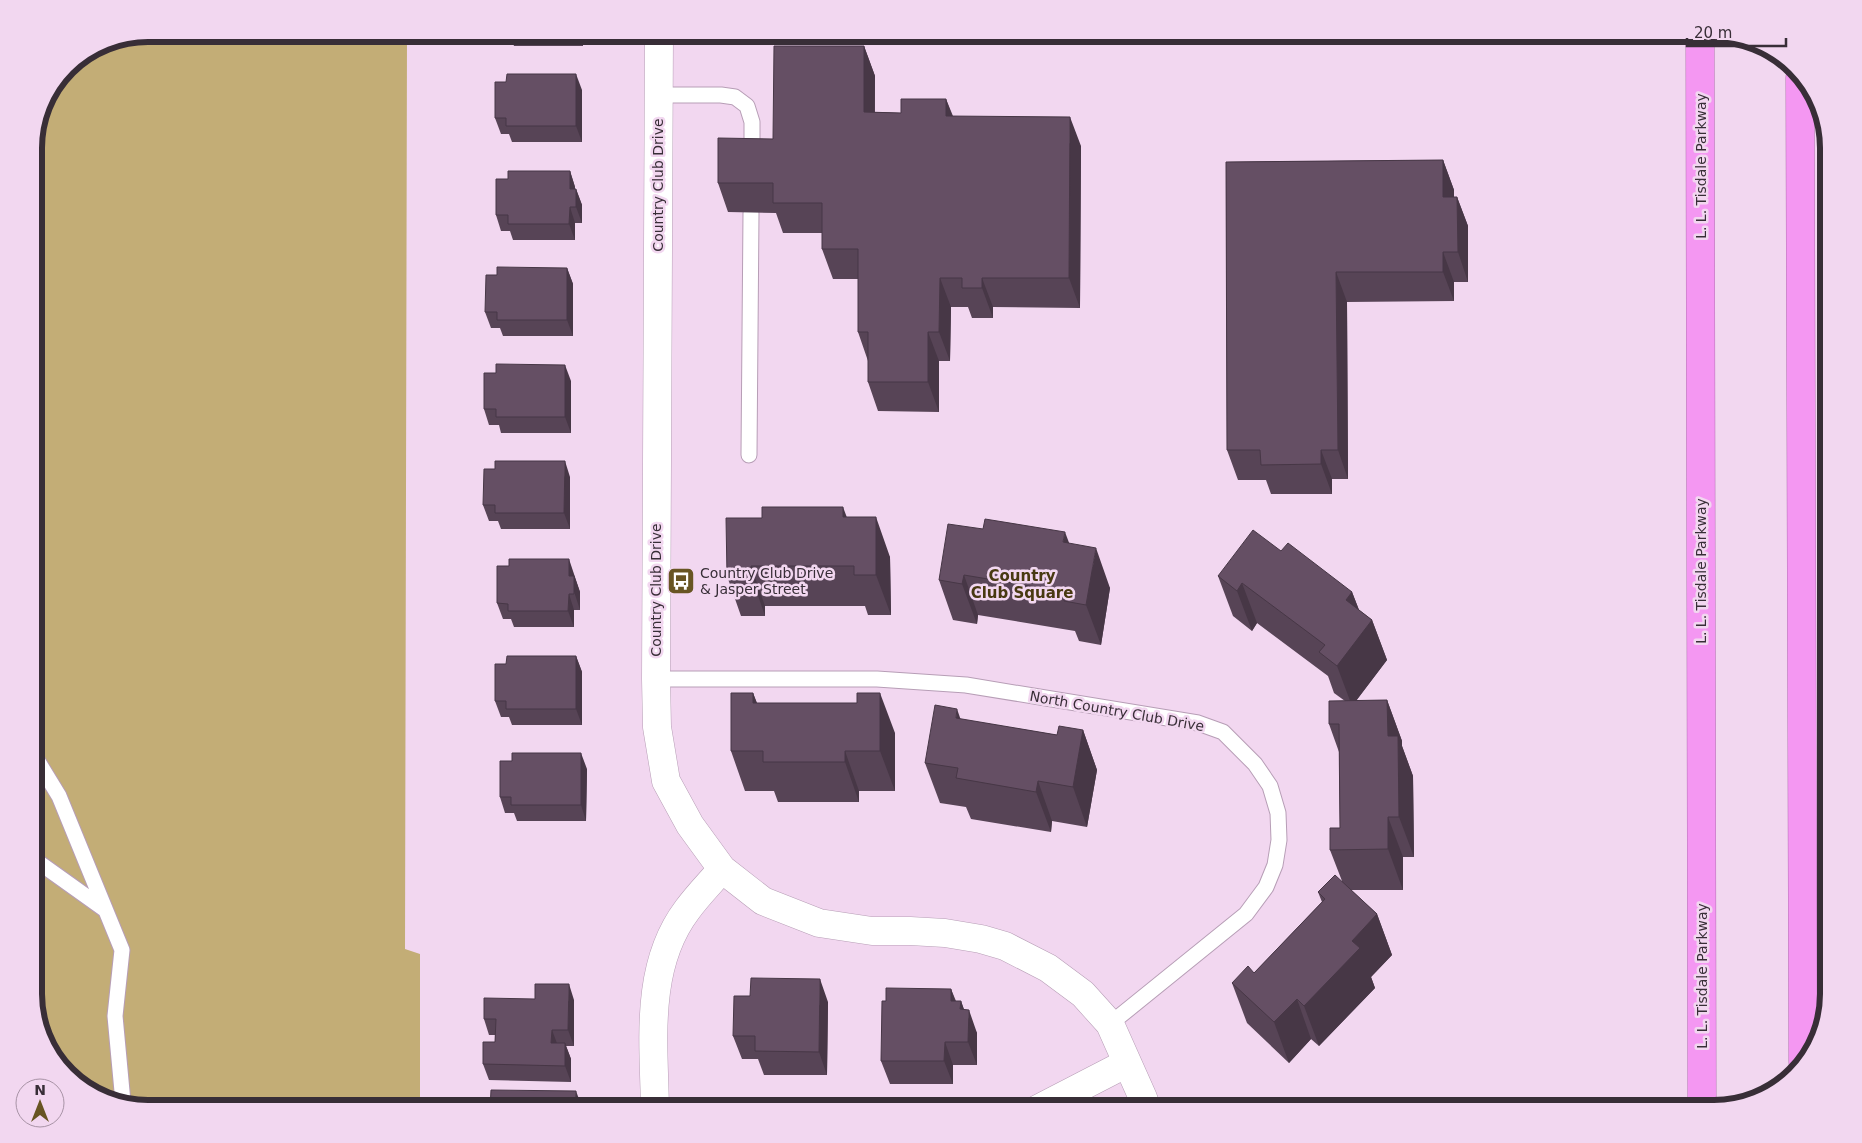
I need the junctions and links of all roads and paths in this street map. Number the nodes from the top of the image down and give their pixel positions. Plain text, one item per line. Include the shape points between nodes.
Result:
1 (658, 42) edge
2 (1700, 42) edge
3 (1800, 87) edge
4 (658, 95) junction
5 (752, 168) edge
6 (752, 213) edge
7 (749, 455) dead end
8 (656, 680) junction
9 (43, 770) edge
10 (43, 865) edge
11 (722, 869) junction
12 (105, 909) junction
13 (1110, 1024) junction
14 (1803, 1051) edge
15 (1127, 1063) junction
16 (123, 1097) edge
17 (655, 1100) edge
18 (1055, 1100) edge
19 (1144, 1100) edge
20 (1702, 1100) edge

1 - 4 street, Country Club Drive
2 - 20 highway, L. L. Tisdale Parkway
3 - 14 highway
4 - 5 lane via 735,96 747,106 752,122
4 - 8 street, Country Club Drive
6 - 7 lane
8 - 11 street, Country Club Drive via 657,728 666,781 690,825
8 - 13 lane, North Country Club Drive via 877,679 966,686 1198,723 1223,732 1255,764 1270,786 1278,813 1276,865 1266,887 1246,914
9 - 12 lane via 59,796
10 - 12 lane
11 - 13 street, Country Club Drive via 763,901 819,923 872,931 945,933 1006,946 1048,968 1082,994
11 - 17 street via 686,911 660,966 653,1022
12 - 16 lane via 122,950 116,1016
13 - 15 street, Country Club Drive
15 - 18 street
15 - 19 street, Country Club Drive

